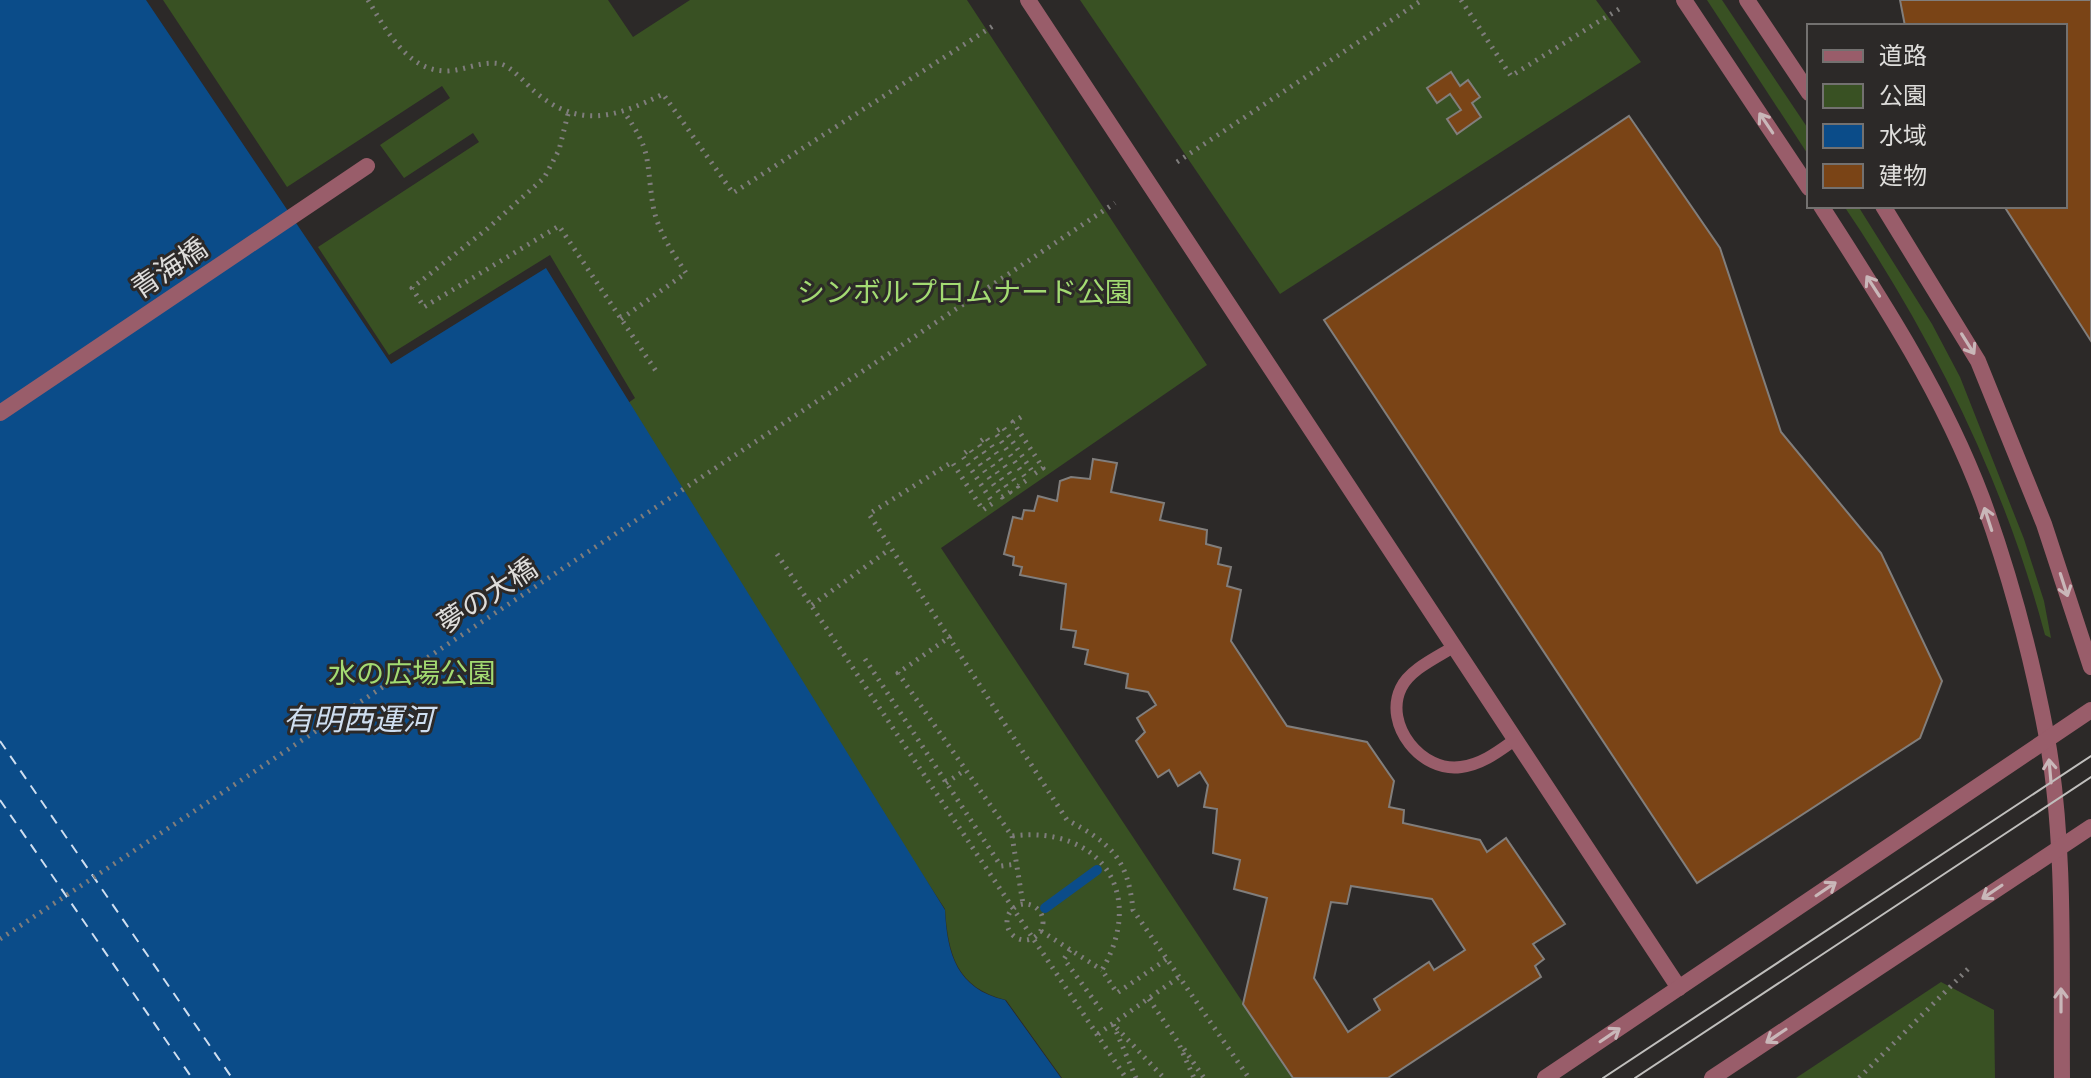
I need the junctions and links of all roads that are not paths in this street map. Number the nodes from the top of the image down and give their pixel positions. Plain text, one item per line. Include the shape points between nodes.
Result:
1 (1028, 0) edge
2 (1684, 0) edge
3 (1747, 0) edge
4 (1807, 90) edge
5 (367, 166) dead end
6 (1807, 185) edge
7 (1822, 208) edge
8 (1884, 208) edge
9 (0, 413) edge
10 (1455, 646) junction
11 (2091, 667) edge
12 (2091, 710) edge
13 (1516, 739) junction
14 (2047, 740) junction
15 (2091, 827) edge
16 (2057, 848) junction
17 (1679, 988) junction
18 (1545, 1078) edge
19 (1712, 1078) edge
20 (2062, 1078) edge

1 - 10 street
6 -> 2 street
3 - 4 street
5 - 9 street, 青海橋
14 -> 7 street via 1982,497 1882,300
8 -> 11 street via 1978,361 2044,524
10 - 13 street
10 - 13 lane via 1401,687 1398,711 1406,739 1417,752 1445,767 1487,760
12 - 14 street
13 - 17 street
16 -> 14 street
17 -> 14 street
15 - 16 street
16 -> 19 street
20 -> 16 street
18 -> 17 street

